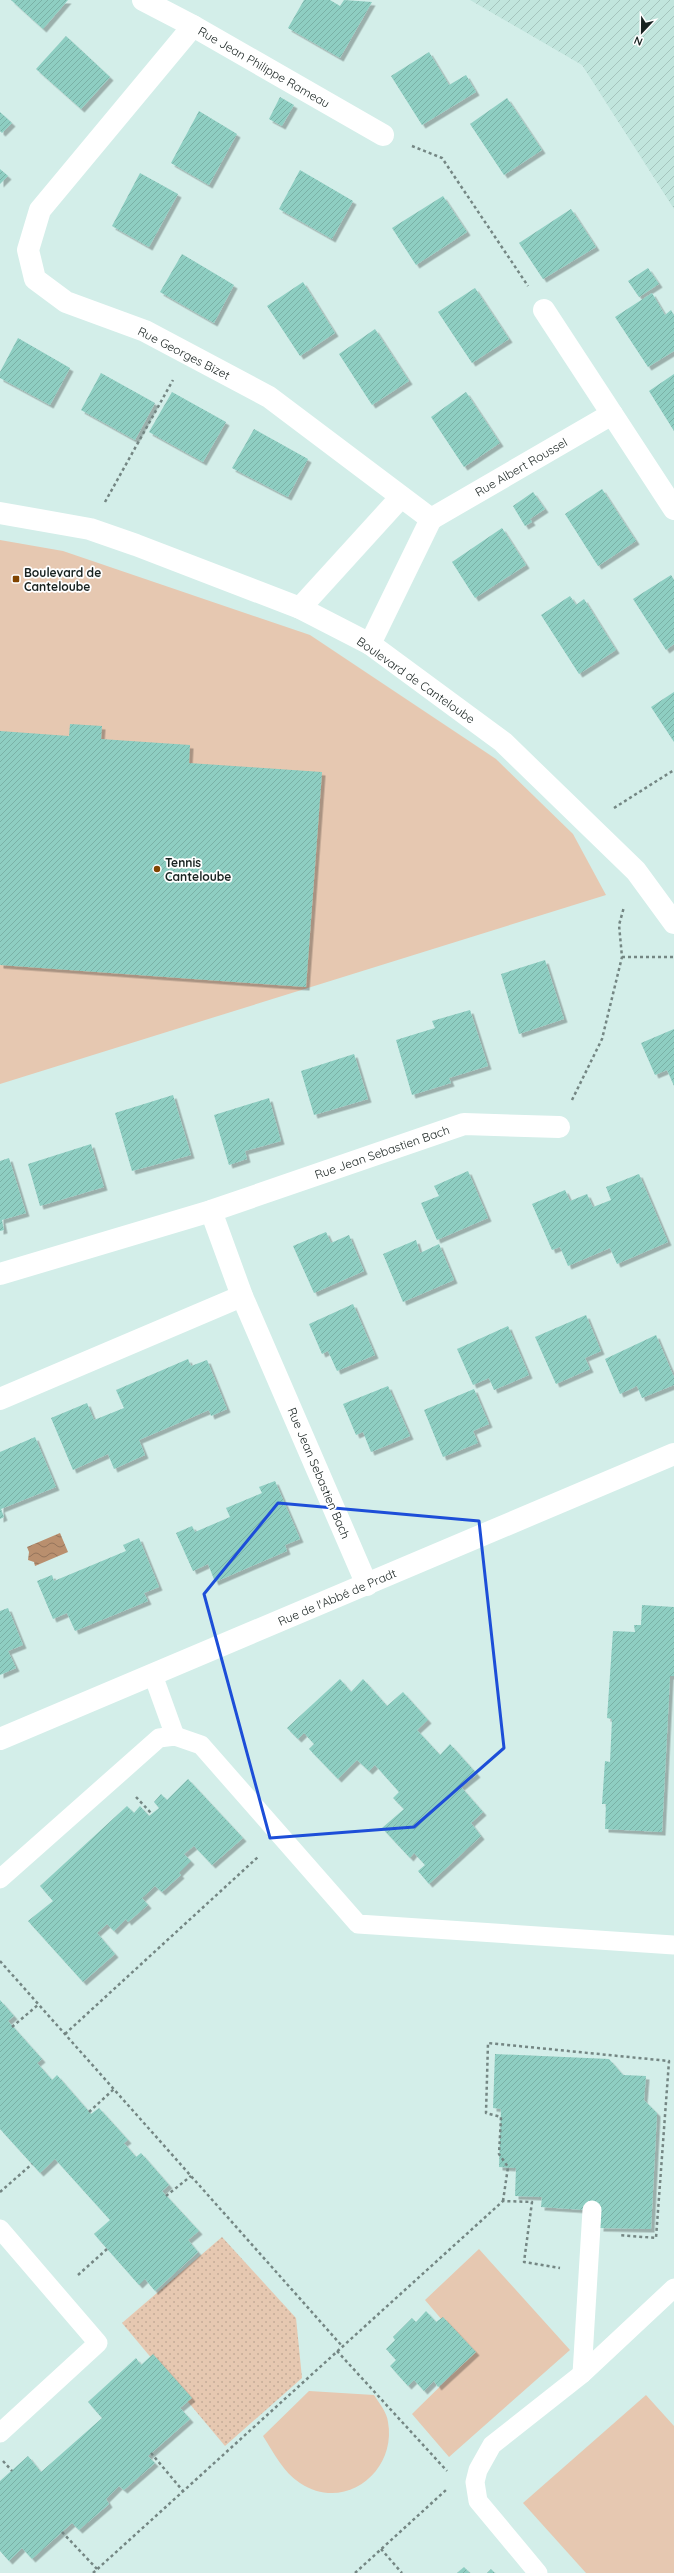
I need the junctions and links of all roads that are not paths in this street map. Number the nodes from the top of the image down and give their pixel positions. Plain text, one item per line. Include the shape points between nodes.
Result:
1 (143, 0) edge
2 (193, 26) junction
3 (383, 135) road end
4 (544, 310) road end
5 (612, 414) junction
6 (401, 497) junction
7 (674, 509) edge
8 (0, 512) edge
9 (431, 519) junction
10 (300, 608) junction
11 (370, 644) junction
12 (674, 923) edge
13 (559, 1127) road end
14 (211, 1211) junction
15 (0, 1274) edge
16 (242, 1296) junction
17 (0, 1399) edge
18 (674, 1454) edge
19 (367, 1585) junction
20 (153, 1675) junction
21 (175, 1736) junction
22 (0, 1739) edge
23 (0, 1879) edge
24 (674, 1945) edge
25 (592, 2210) dead end
26 (0, 2229) edge
27 (674, 2288) edge
28 (582, 2374) junction
29 (0, 2432) edge
30 (538, 2573) edge

1 - 2 street, Rue Jean Philippe Rameau
2 - 3 street, Rue Jean Philippe Rameau
2 - 6 street, Rue Georges Bizet via 40,210 28,250 35,279 66,302 144,330 269,397
4 - 5 street
5 - 7 street
5 - 9 street, Rue Albert Roussel
6 - 9 street
6 - 10 street
8 - 10 street, Boulevard de Canteloube via 90,529
9 - 11 street
10 - 11 street, Boulevard de Canteloube
11 - 12 street, Boulevard de Canteloube via 503,742 636,871
13 - 14 street, Rue Jean Sebastien Bach via 464,1124
14 - 15 street, Rue Jean Sebastien Bach
14 - 16 street, Rue Jean Sebastien Bach
16 - 17 street
16 - 19 street, Rue Jean Sebastien Bach
18 - 19 street, Rue de l'Abbé de Pradt
19 - 20 street, Rue de l'Abbé de Pradt
20 - 21 lane
20 - 22 street, Rue de l'Abbé de Pradt
21 - 23 lane via 159,1738
21 - 24 lane via 201,1745 358,1924
25 - 28 lane
26 - 29 lane via 98,2343
27 - 28 lane
28 - 30 lane via 492,2445 483,2459 475,2482 478,2502

